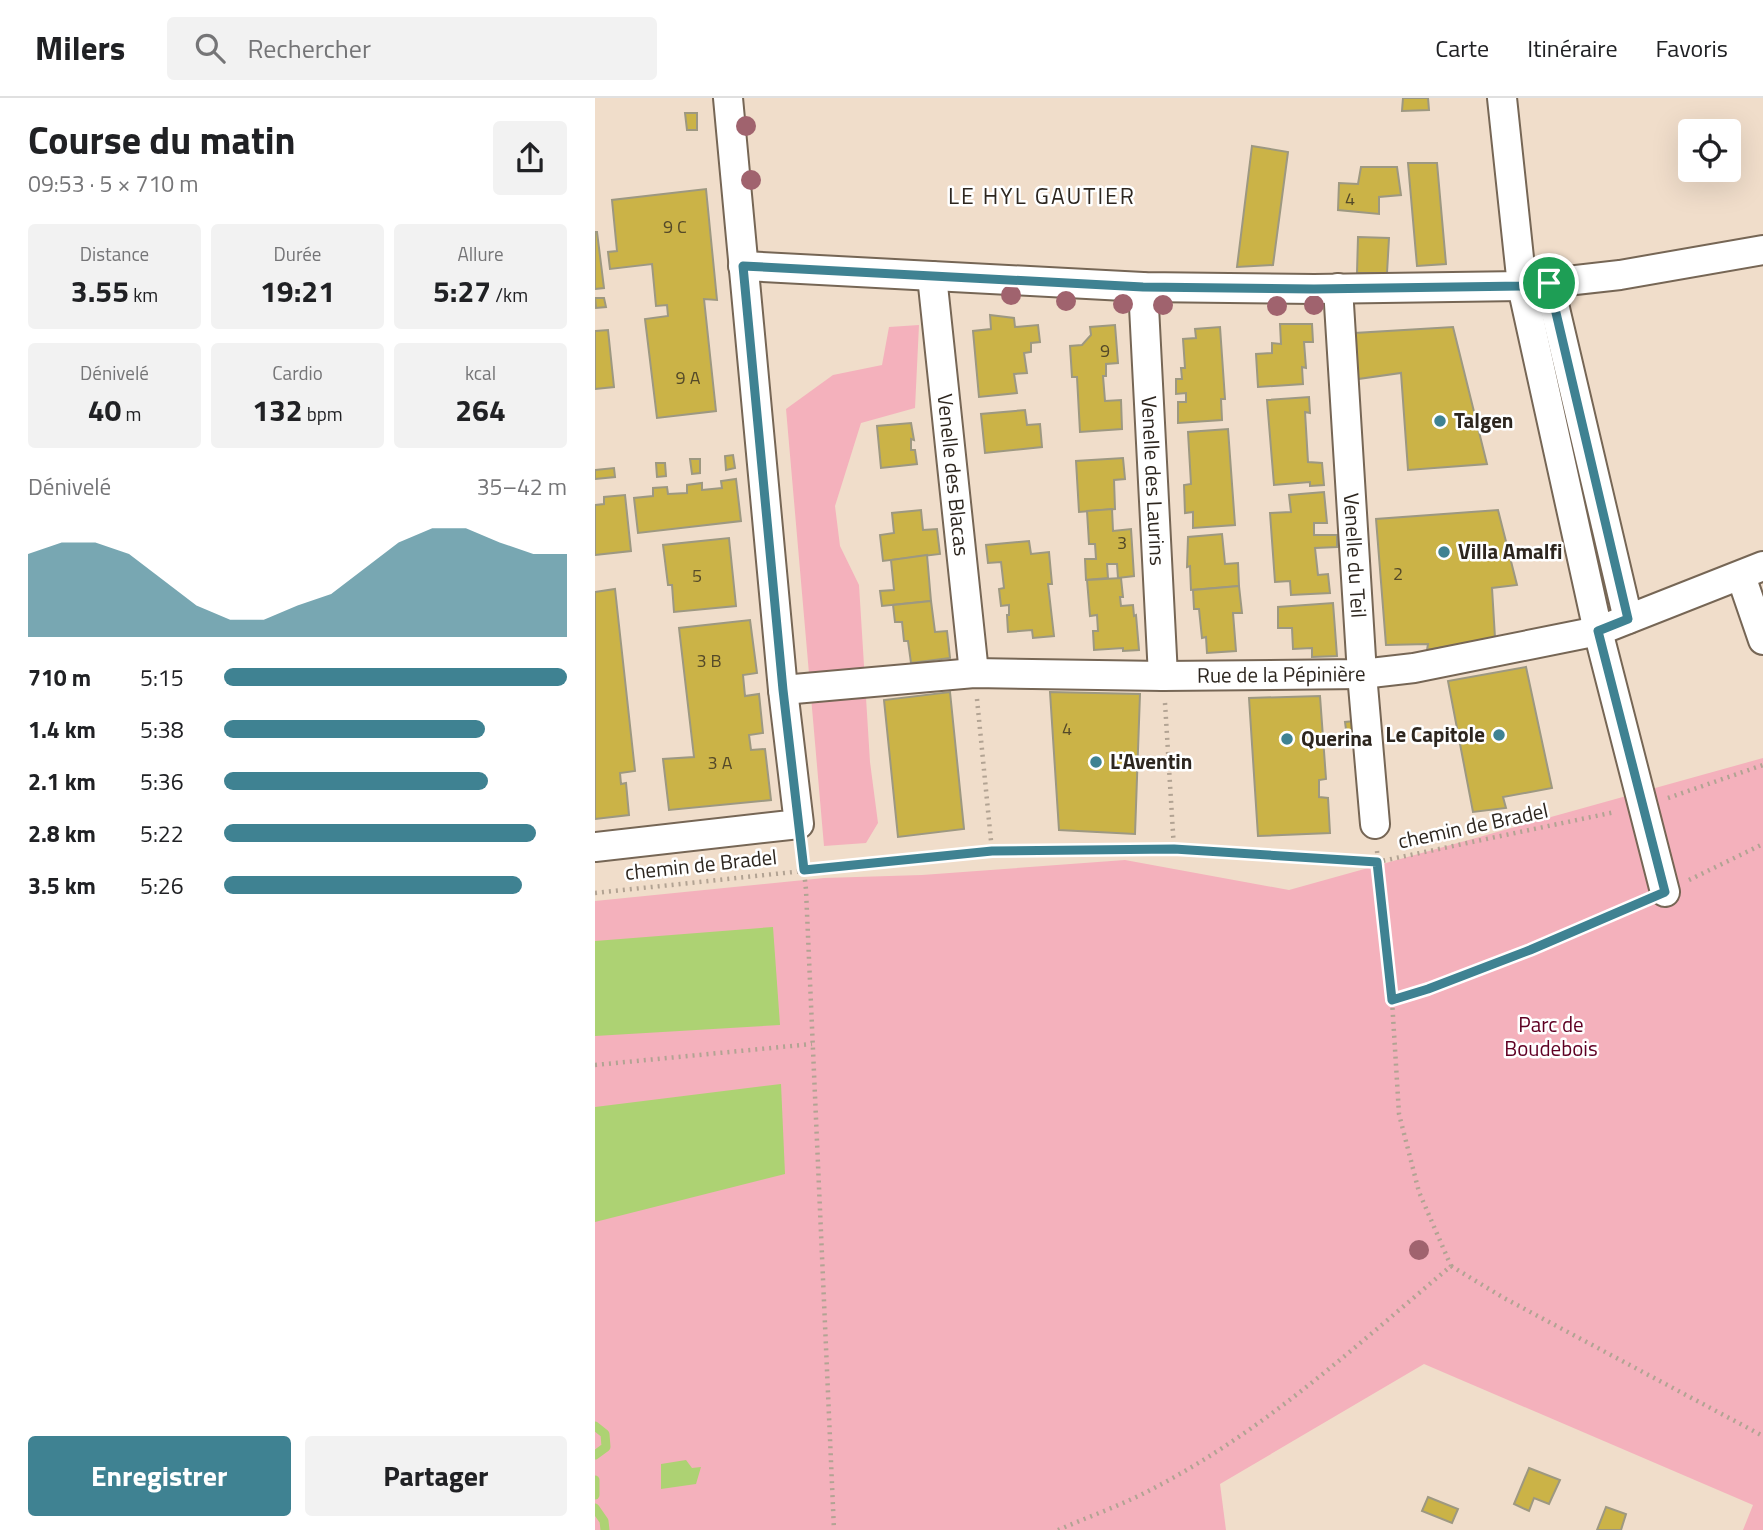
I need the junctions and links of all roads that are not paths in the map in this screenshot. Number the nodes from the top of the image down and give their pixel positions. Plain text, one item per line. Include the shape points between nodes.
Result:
1 (728, 98) edge
2 (1502, 98) edge
3 (1763, 250) edge
4 (743, 266) junction
5 (933, 276) junction
6 (1536, 285) junction
7 (1143, 287) junction
8 (1338, 288) junction
9 (1752, 571) edge
10 (1628, 619) junction
11 (1598, 631) junction
12 (1763, 640) edge
13 (974, 673) junction
14 (1362, 674) junction
15 (1163, 676) junction
16 (783, 690) junction
17 (1375, 824) road end
18 (595, 847) edge
19 (1665, 892) road end

1 - 4 street
2 - 6 street
3 - 6 street
4 - 5 street
4 - 16 street
5 - 7 street
5 - 13 street, Venelle des Blacas
6 - 8 street
6 - 10 street
6 - 11 street
7 - 8 street
7 - 15 street, Venelle des Laurins
8 - 14 street, Venelle du Teil
9 - 10 street, Rue de la Pépinière
9 - 12 street
10 - 11 street, Rue de la Pépinière
11 - 14 street, Rue de la Pépinière
11 - 19 street
13 - 15 street, Rue de la Pépinière
13 - 16 street, Rue de la Pépinière
14 - 15 street, Rue de la Pépinière
14 - 17 street, Venelle du Teil
16 - 18 street via 799,824

